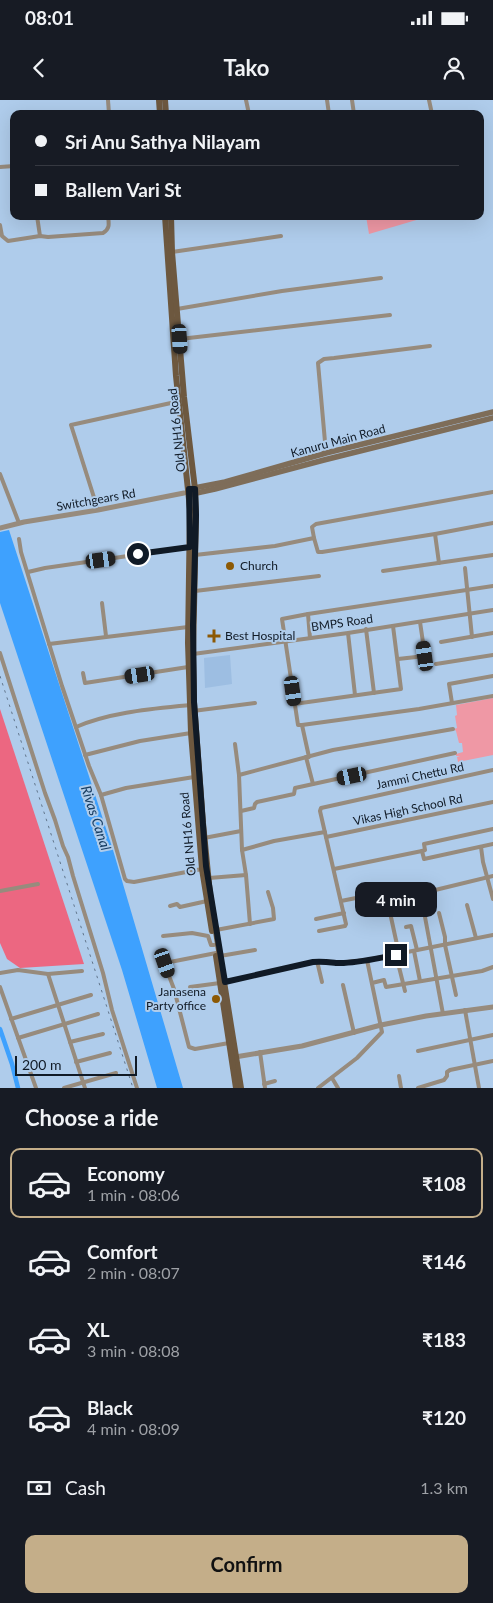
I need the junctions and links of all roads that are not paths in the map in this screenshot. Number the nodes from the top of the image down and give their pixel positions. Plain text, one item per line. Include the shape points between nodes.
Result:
1 (38, 220) edge
2 (108, 220) edge
3 (164, 220) edge
4 (170, 220) edge
5 (0, 226) edge
6 (40, 236) junction
7 (281, 236) dead end
8 (172, 252) junction
9 (381, 278) dead end
10 (177, 309) junction
11 (390, 315) dead end
12 (180, 339) junction
13 (430, 346) dead end
14 (180, 401) junction
15 (493, 412) edge
16 (493, 418) edge
17 (442, 428) junction
18 (326, 453) junction
19 (0, 474) edge
20 (190, 492) junction
21 (493, 493) edge
22 (98, 510) junction
23 (19, 523) junction
24 (493, 523) edge
25 (0, 528) edge
26 (435, 534) junction
27 (314, 538) junction
28 (19, 539) dead end
29 (190, 547) junction
30 (195, 555) junction
31 (493, 555) edge
32 (439, 563) junction
33 (465, 568) dead end
34 (383, 571) dead end
35 (28, 572) junction
36 (319, 576) dead end
37 (493, 586) edge
38 (467, 590) junction
39 (194, 591) junction
40 (102, 603) dead end
41 (493, 610) edge
42 (469, 613) junction
43 (308, 614) junction
44 (420, 622) junction
45 (392, 626) junction
46 (188, 627) junction
47 (366, 629) junction
48 (348, 633) junction
49 (493, 633) edge
50 (106, 636) junction
51 (472, 637) junction
52 (310, 638) junction
53 (286, 641) junction
54 (441, 642) dead end
55 (49, 644) junction
56 (0, 653) edge
57 (193, 654) junction
58 (493, 655) edge
59 (398, 659) junction
60 (436, 664) dead end
61 (188, 668) junction
62 (83, 673) dead end
63 (493, 676) edge
64 (374, 693) junction
65 (355, 695) junction
66 (493, 696) edge
67 (255, 703) dead end
68 (294, 704) junction
69 (452, 704) junction
70 (192, 709) junction
71 (302, 725) junction
72 (76, 726) junction
73 (453, 729) dead end
74 (191, 733) junction
75 (235, 744) dead end
76 (455, 753) dead end
77 (85, 755) junction
78 (308, 757) junction
79 (493, 770) edge
80 (239, 775) junction
81 (194, 777) junction
82 (313, 784) junction
83 (101, 795) junction
84 (493, 802) edge
85 (241, 811) junction
86 (493, 829) edge
87 (241, 831) junction
88 (326, 835) junction
89 (204, 838) junction
90 (493, 844) edge
91 (481, 847) junction
92 (242, 850) junction
93 (422, 852) junction
94 (202, 869) junction
95 (334, 869) junction
96 (246, 875) junction
97 (493, 876) edge
98 (487, 877) junction
99 (208, 878) junction
100 (38, 884) dead end
101 (0, 891) edge
102 (268, 892) dead end
103 (427, 892) dead end
104 (366, 896) dead end
105 (493, 899) edge
106 (207, 901) junction
107 (342, 901) junction
108 (467, 905) dead end
109 (170, 906) dead end
110 (389, 908) dead end
111 (344, 913) junction
112 (439, 913) dead end
113 (424, 918) dead end
114 (316, 919) dead end
115 (250, 924) junction
116 (406, 927) dead end
117 (216, 930) junction
118 (319, 931) dead end
119 (163, 936) dead end
120 (493, 936) edge
121 (476, 938) junction
122 (214, 945) junction
123 (445, 945) junction
124 (429, 948) junction
125 (255, 950) dead end
126 (415, 951) junction
127 (398, 954) junction
128 (218, 955) junction
129 (367, 960) junction
130 (317, 962) junction
131 (493, 967) edge
132 (82, 971) dead end
133 (0, 972) edge
134 (48, 974) junction
135 (451, 976) junction
136 (435, 978) junction
137 (420, 981) junction
138 (322, 982) dead end
139 (372, 982) junction
140 (222, 983) junction
141 (343, 985) dead end
142 (402, 985) junction
143 (0, 987) edge
144 (190, 987) dead end
145 (405, 991) dead end
146 (91, 995) dead end
147 (456, 995) dead end
148 (58, 1005) junction
149 (493, 1007) edge
150 (465, 1010) junction
151 (98, 1014) dead end
152 (443, 1014) junction
153 (11, 1019) junction
154 (64, 1024) junction
155 (381, 1025) junction
156 (354, 1032) junction
157 (103, 1034) dead end
158 (493, 1035) edge
159 (18, 1038) junction
160 (470, 1039) junction
161 (70, 1042) junction
162 (229, 1043) junction
163 (418, 1051) dead end
164 (260, 1052) junction
165 (110, 1053) dead end
166 (236, 1057) junction
167 (493, 1061) edge
168 (76, 1062) junction
169 (474, 1065) junction
170 (116, 1073) dead end
171 (399, 1076) dead end
172 (332, 1078) junction
173 (275, 1081) dead end
174 (83, 1082) junction
175 (264, 1086) edge
176 (36, 1088) edge
177 (64, 1088) edge
178 (85, 1088) edge
179 (137, 1088) edge
180 (236, 1088) edge
181 (241, 1088) edge
182 (318, 1088) edge
183 (338, 1088) edge
184 (401, 1088) edge
185 (418, 1088) edge
186 (479, 1088) edge

1 - 6 street
2 - 6 street via 109,226 103,233
3 - 14 main road, Old NH16 Road
4 - 8 main road, Old NH16 Road
5 - 6 street via 2,236 8,241
7 - 8 street
8 - 10 main road, Old NH16 Road
9 - 10 street
10 - 12 main road, Old NH16 Road
11 - 12 street
12 - 20 main road, Old NH16 Road
13 - 18 street via 334,358 318,363
14 - 20 main road, Old NH16 Road
14 - 22 street via 72,426
15 - 17 main road, Kanuru Main Road
16 - 17 main road, Kanuru Main Road
17 - 18 main road, Kanuru Main Road
17 - 20 main road, Kanuru Main Road via 215,490
18 - 20 main road, Kanuru Main Road
19 - 23 street
20 - 22 street, Switchgears Rd
20 - 29 main road, Old NH16 Road
20 - 30 main road, Old NH16 Road
21 - 27 street via 316,524 312,527
22 - 23 street, Switchgears Rd
23 - 25 street, Switchgears Rd
24 - 26 street
26 - 27 street via 322,552 318,552
26 - 32 street
27 - 30 street
28 - 35 street
29 - 35 street
29 - 46 main road, Old NH16 Road
30 - 39 main road, Old NH16 Road
31 - 32 street
32 - 34 street
33 - 38 street
35 - 55 street
36 - 39 street
37 - 38 street
38 - 42 street
38 - 43 street
39 - 57 main road, Old NH16 Road
40 - 50 street
41 - 42 street, BMPS Road
42 - 44 street, BMPS Road
42 - 51 street
43 - 52 street
43 - 53 street via 282,619
44 - 45 street, BMPS Road
44 - 59 street via 425,656
45 - 47 street, BMPS Road
45 - 59 street
46 - 50 street
46 - 61 main road, Old NH16 Road
47 - 48 street, BMPS Road
47 - 64 street
48 - 52 street, BMPS Road
48 - 65 street
49 - 51 street
50 - 55 street
51 - 54 street
52 - 53 street, BMPS Road
53 - 57 street, BMPS Road
53 - 68 street
55 - 72 street
56 - 179 street via 68,857
57 - 70 main road, Old NH16 Road
58 - 60 street
59 - 64 street via 401,689
61 - 62 street via 85,684
61 - 70 main road, Old NH16 Road
63 - 69 street via 449,684
64 - 65 street
65 - 68 street
66 - 69 street
67 - 70 street
68 - 71 street via 298,725
69 - 71 street
70 - 72 street via 129,713
70 - 74 main road, Old NH16 Road
70 - 89 main road, Old NH16 Road
71 - 78 street
72 - 77 street
73 - 78 street
74 - 77 street via 140,741
74 - 81 main road, Old NH16 Road
75 - 80 street
76 - 82 street
77 - 83 street
78 - 80 street
78 - 82 street
79 - 88 street, Jammi Chettu Rd via 323,807 320,811
80 - 85 street
81 - 83 street
81 - 94 main road, Old NH16 Road
82 - 85 street via 294,788 294,794 257,802 254,808
83 - 94 street via 127,881
84 - 88 street, Vikas High School Rd
85 - 87 street
86 - 93 street via 424,844
87 - 89 street
87 - 92 street
88 - 92 street, Vikas High School Rd via 274,841
88 - 95 street, Jammi Chettu Rd
89 - 99 main road, Old NH16 Road
90 - 91 street
91 - 93 street via 424,859
91 - 98 street
92 - 96 street
93 - 95 street
94 - 106 main road, Old NH16 Road
95 - 107 street, Jammi Chettu Rd
96 - 99 street
96 - 115 street
97 - 98 street
98 - 103 street
98 - 105 street
99 - 117 main road, Old NH16 Road
100 - 101 street
102 - 115 street via 274,919
104 - 107 street
106 - 109 street
106 - 122 main road, Old NH16 Road
107 - 111 street, Jammi Chettu Rd
108 - 121 street
110 - 127 street
111 - 114 street
111 - 118 street via 345,926
112 - 123 street
113 - 124 street
115 - 117 street
116 - 126 street via 411,926
117 - 128 main road, Old NH16 Road
119 - 122 street via 200,934 208,936
120 - 121 street
121 - 123 street
122 - 128 main road, Old NH16 Road
123 - 124 street
123 - 135 street
124 - 126 street
124 - 136 street
125 - 128 street
126 - 127 street
126 - 137 street
127 - 129 street
127 - 142 street
128 - 140 main road, Old NH16 Road
128 - 162 street via 164,962 189,1047 196,1049
129 - 130 street
129 - 139 street
130 - 138 street
130 - 140 street
131 - 135 street
132 - 134 street
133 - 134 street via 18,970
134 - 148 street
135 - 136 street
135 - 147 street
136 - 137 street
136 - 152 street
137 - 142 street
139 - 142 street via 384,980 386,988
139 - 155 street
140 - 144 street
140 - 162 main road, Old NH16 Road
140 - 166 main road, Old NH16 Road
141 - 156 street
142 - 145 street
143 - 153 street
146 - 148 street
148 - 153 street
148 - 154 street
149 - 150 street
150 - 152 street
150 - 160 street
151 - 154 street
152 - 155 street
153 - 159 street
154 - 159 street
154 - 161 street
155 - 156 street
155 - 172 street via 380,1036
156 - 164 street via 302,1046
157 - 161 street
158 - 160 street
159 - 176 street
160 - 163 street
160 - 169 street
161 - 168 street
162 - 180 main road, Old NH16 Road
164 - 166 street
164 - 175 street
165 - 168 street
166 - 181 main road, Old NH16 Road
167 - 169 street
168 - 174 street
169 - 185 street via 450,1070 444,1080
169 - 186 street
170 - 174 street
171 - 184 street
172 - 182 street
172 - 183 street
173 - 175 street
174 - 177 street
174 - 178 street

